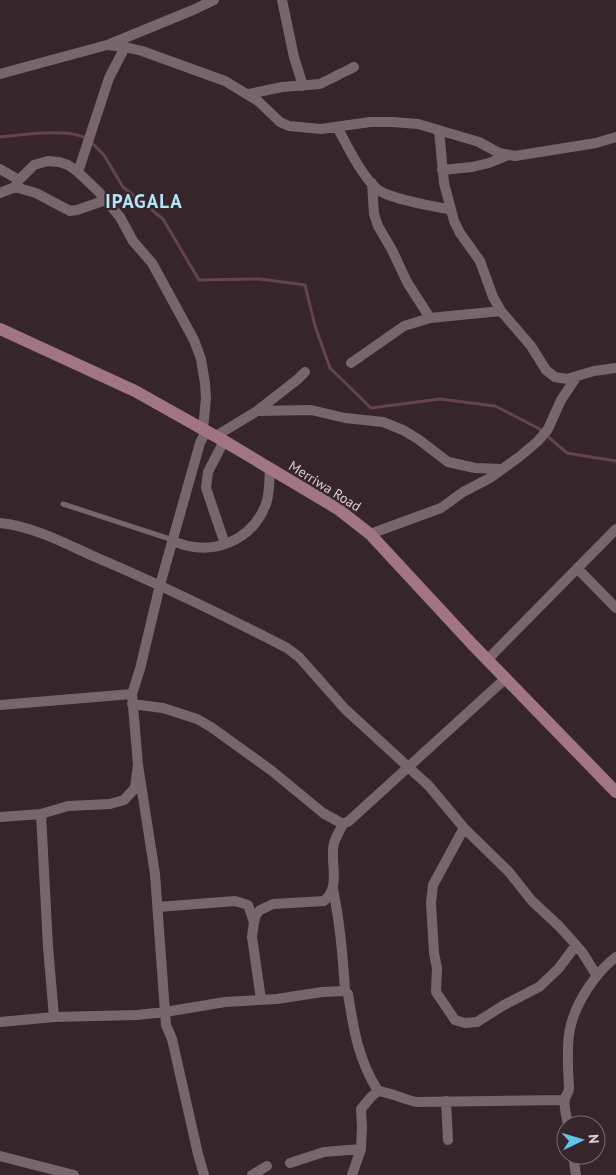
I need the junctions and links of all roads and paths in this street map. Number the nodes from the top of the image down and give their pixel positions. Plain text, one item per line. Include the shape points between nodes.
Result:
1 (214, 0) edge
2 (282, 0) edge
3 (107, 45) junction
4 (125, 47) junction
5 (354, 67) dead end
6 (0, 74) edge
7 (303, 86) junction
8 (248, 94) junction
9 (337, 127) junction
10 (439, 130) junction
11 (616, 137) edge
12 (506, 156) junction
13 (0, 169) edge
14 (442, 170) junction
15 (78, 172) junction
16 (17, 183) junction
17 (372, 183) junction
18 (0, 193) edge
19 (106, 200) junction
20 (451, 210) junction
21 (501, 311) junction
22 (430, 318) junction
23 (0, 329) edge
24 (351, 363) dead end
25 (616, 368) edge
26 (305, 372) dead end
27 (577, 376) junction
28 (257, 411) junction
29 (212, 434) junction
30 (270, 469) junction
31 (501, 469) junction
32 (63, 504) dead end
33 (0, 523) edge
34 (616, 529) edge
35 (370, 534) junction
36 (173, 540) junction
37 (225, 544) junction
38 (578, 568) junction
39 (160, 585) junction
40 (616, 608) edge
41 (488, 660) junction
42 (506, 678) junction
43 (132, 699) junction
44 (0, 705) edge
45 (138, 765) junction
46 (408, 766) junction
47 (616, 792) edge
48 (41, 814) junction
49 (0, 816) edge
50 (343, 824) junction
51 (464, 828) junction
52 (333, 889) junction
53 (158, 907) junction
54 (254, 922) junction
55 (576, 945) junction
56 (616, 957) edge
57 (596, 976) junction
58 (345, 990) junction
59 (261, 1000) junction
60 (165, 1012) junction
61 (54, 1017) junction
62 (0, 1022) edge
63 (378, 1091) junction
64 (565, 1100) junction
65 (446, 1101) junction
66 (567, 1115) edge
67 (448, 1140) dead end
68 (362, 1149) junction
69 (0, 1156) edge
70 (290, 1163) dead end
71 (266, 1166) dead end
72 (74, 1175) edge
73 (204, 1175) edge
74 (252, 1175) edge
75 (352, 1175) edge

1 - 3 street
2 - 7 street
3 - 4 street
3 - 6 street
4 - 8 street via 202,71
4 - 15 street via 109,78
5 - 7 street via 320,84
7 - 8 street
8 - 9 street via 284,125 321,129
9 - 10 street via 392,122
9 - 17 street
10 - 12 street via 479,142
10 - 14 street
11 - 12 street via 550,152
12 - 14 street via 472,167
13 - 16 street
14 - 20 street
15 - 16 street via 59,162 41,162 31,167
15 - 19 street
16 - 18 street
16 - 19 street via 70,211
17 - 20 street via 388,194
17 - 22 street via 378,226 406,282
19 - 29 street via 152,263 194,340 201,359
20 - 21 street via 460,234 480,261
21 - 22 street
21 - 27 street via 531,346 546,370 555,377 567,379
22 - 24 street via 404,326
23 - 29 street, Merriwa Road via 97,373
25 - 27 street
26 - 28 street
27 - 31 street via 561,400 548,429 538,441
28 - 29 street
28 - 31 street via 311,410 383,422 418,439 448,462
29 - 30 street, Merriwa Road
29 - 36 street via 200,443
29 - 37 street via 206,488
30 - 35 street, Merriwa Road via 338,509
30 - 37 street via 268,497 260,516 248,532
31 - 35 street via 441,508
32 - 36 lane
33 - 39 street via 45,535
34 - 38 street
35 - 41 street, Merriwa Road
36 - 37 street via 184,546 205,549
36 - 39 street
38 - 40 street
38 - 41 street
39 - 43 street
39 - 46 street via 299,657 345,709
41 - 42 street, Merriwa Road
42 - 46 street
42 - 47 street, Merriwa Road
43 - 44 street
43 - 45 street
43 - 50 street via 196,719 211,727 323,813
45 - 48 street via 135,788 124,800 68,806
45 - 53 street
46 - 50 street
46 - 51 street
48 - 49 street
48 - 61 street
50 - 52 street via 334,844
51 - 55 street
51 - 55 street via 433,886 431,903 436,992 456,1020 477,1022 539,987
52 - 54 street via 324,901 267,907 258,912
52 - 58 street
53 - 54 street via 235,901 248,905
53 - 60 street
54 - 59 street via 252,937
55 - 57 street
56 - 57 street
57 - 64 street via 571,1021 567,1042 570,1091
58 - 59 street
58 - 63 street via 360,1052
59 - 60 street
60 - 61 street
60 - 73 street
61 - 62 street
63 - 65 street via 416,1102
63 - 68 street via 360,1109
64 - 65 street
64 - 66 street
65 - 67 street
68 - 70 street via 324,1152
68 - 75 street
69 - 72 street
71 - 74 street

